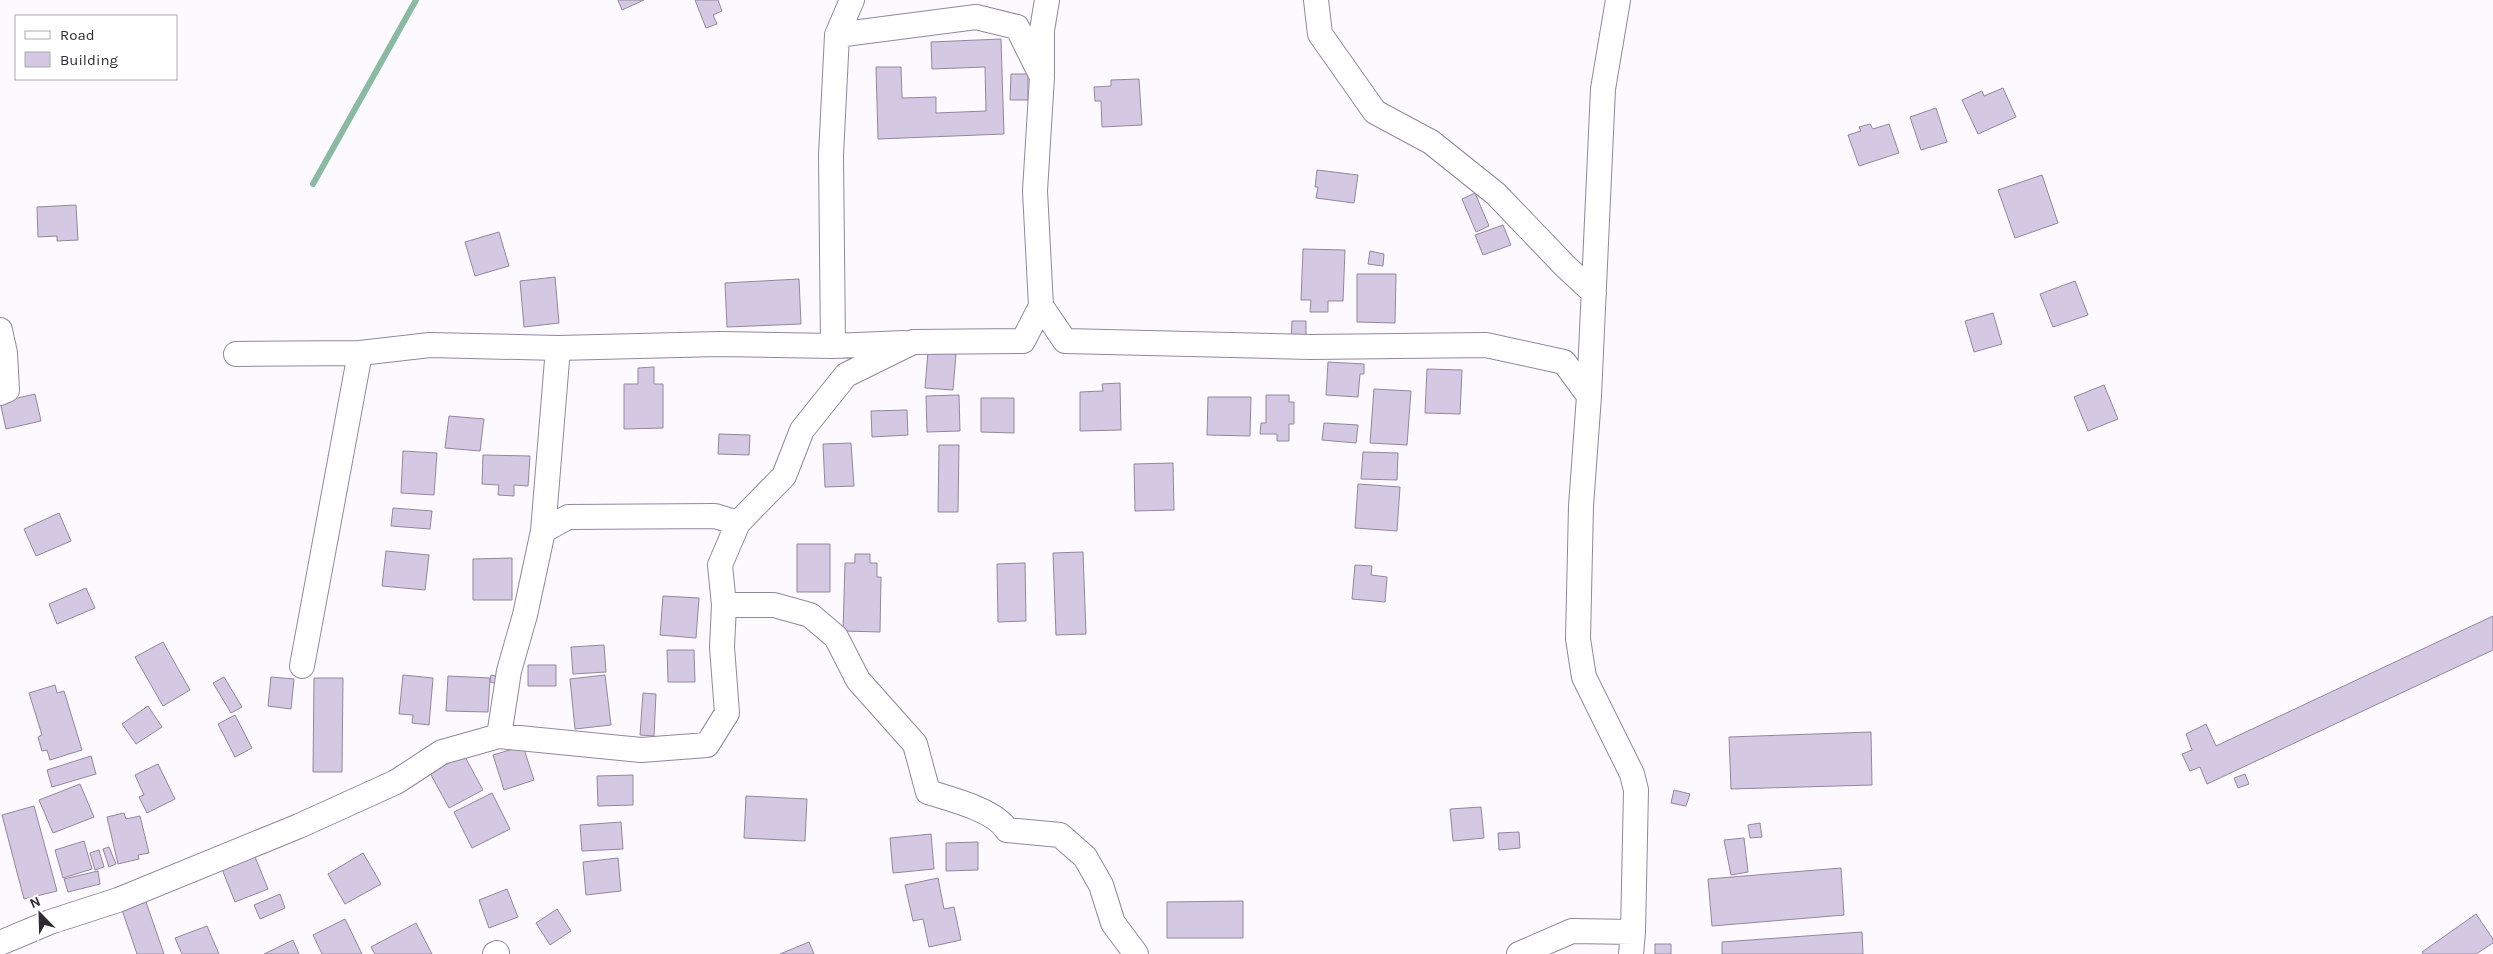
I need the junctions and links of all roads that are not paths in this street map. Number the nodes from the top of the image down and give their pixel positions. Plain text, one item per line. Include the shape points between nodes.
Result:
1 (852, 0) edge
2 (1046, 0) edge
3 (1316, 0) edge
4 (1618, 0) edge
5 (837, 35) junction
6 (1042, 77) junction
7 (1594, 293) junction
8 (1041, 306) junction
9 (0, 330) edge
10 (913, 342) junction
11 (833, 346) junction
12 (558, 348) junction
13 (360, 353) junction
14 (236, 354) dead end
15 (0, 393) edge
16 (1589, 396) junction
17 (738, 523) junction
18 (543, 531) junction
19 (724, 605) junction
20 (302, 666) dead end
21 (499, 736) junction
22 (0, 943) edge
23 (1632, 943) edge
24 (1136, 954) edge
25 (1519, 954) edge

1 - 5 street
2 - 6 street
3 - 7 street via 1320,34 1375,112 1431,142 1496,194
4 - 7 street via 1603,89
5 - 6 street via 976,17 1017,27
5 - 11 street via 831,155
6 - 8 street via 1035,192
7 - 16 street
8 - 10 street via 1023,341
8 - 16 street via 1065,341 1311,347 1486,345 1564,362
9 - 15 street via 7,390
10 - 11 street
10 - 17 street via 846,375 802,430 784,476
11 - 12 street via 720,344
12 - 13 street via 430,345
12 - 18 street
13 - 14 street
13 - 20 street
16 - 23 street via 1581,506 1578,640 1584,677 1632,774 1636,790
17 - 18 street via 715,516 568,517
17 - 19 street via 720,565
18 - 21 street via 510,671
19 - 21 street via 722,648 727,713 707,745 641,750
19 - 24 street via 774,605 810,615 836,638 858,680 915,744 928,792 968,805 1003,824 1007,830 1060,835 1085,857 1100,885 1112,923
21 - 22 street via 442,752 396,782 298,826 118,900 50,922
23 - 25 street via 1572,931

